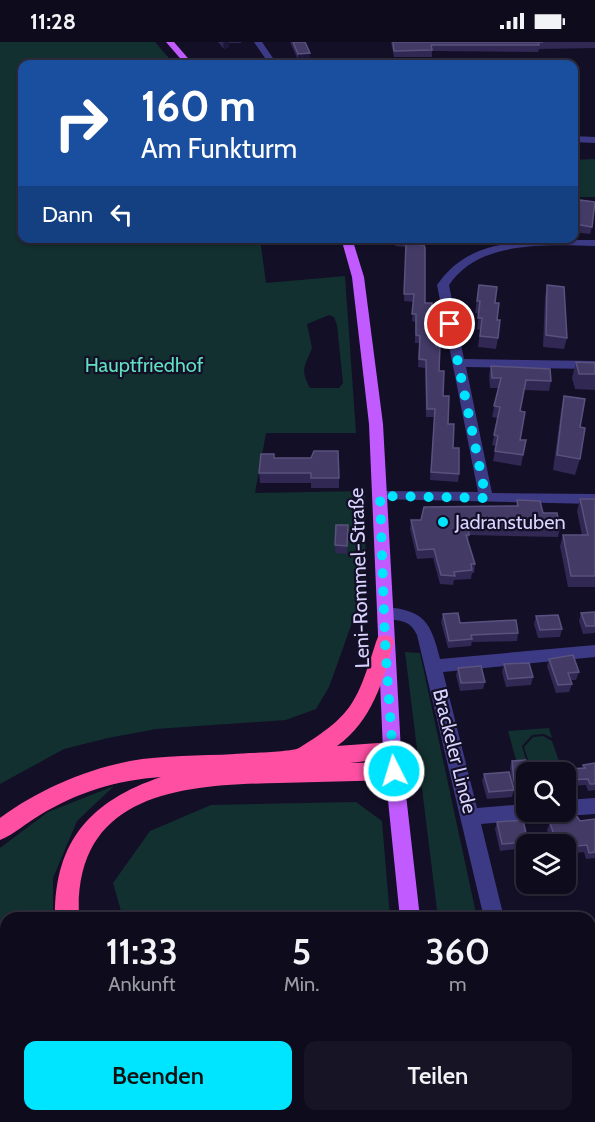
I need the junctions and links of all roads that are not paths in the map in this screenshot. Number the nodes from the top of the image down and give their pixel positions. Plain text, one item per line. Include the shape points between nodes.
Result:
1 (170, 42) edge
2 (258, 42) edge
3 (186, 60) edge
4 (270, 60) edge
5 (578, 139) edge
6 (595, 140) edge
7 (348, 243) edge
8 (595, 243) edge
9 (458, 363) junction
10 (595, 365) edge
11 (380, 496) junction
12 (486, 498) junction
13 (595, 499) edge
14 (385, 613) junction
15 (385, 642) junction
16 (595, 651) edge
17 (434, 666) junction
18 (295, 757) junction
19 (393, 761) junction
20 (595, 806) edge
21 (576, 807) edge
22 (516, 813) edge
23 (471, 817) junction
24 (0, 830) edge
25 (66, 912) edge
26 (409, 912) edge
27 (493, 912) edge

1 - 3 main road
2 - 4 street
5 - 6 street
7 - 11 main road, Leni-Rommel-Straße via 358,277 376,424
8 - 9 street via 491,251 453,268 443,285
9 - 10 street
9 - 12 street
11 - 12 street
11 - 14 main road, Leni-Rommel-Straße
12 - 13 street
14 - 15 main road, Leni-Rommel-Straße
14 - 17 street, Brackeler Linde via 411,615 418,620
15 - 18 highway via 369,694 357,717 339,736
15 - 19 main road, Leni-Rommel-Straße
16 - 17 street
17 - 23 street, Brackeler Linde
18 - 19 highway
18 - 24 highway via 161,766 105,776 51,797
19 - 25 highway via 171,782 149,790 121,803 87,833 67,878
19 - 26 main road, Leni-Rommel-Straße
20 - 21 street
22 - 23 street
23 - 27 street, Brackeler Linde

